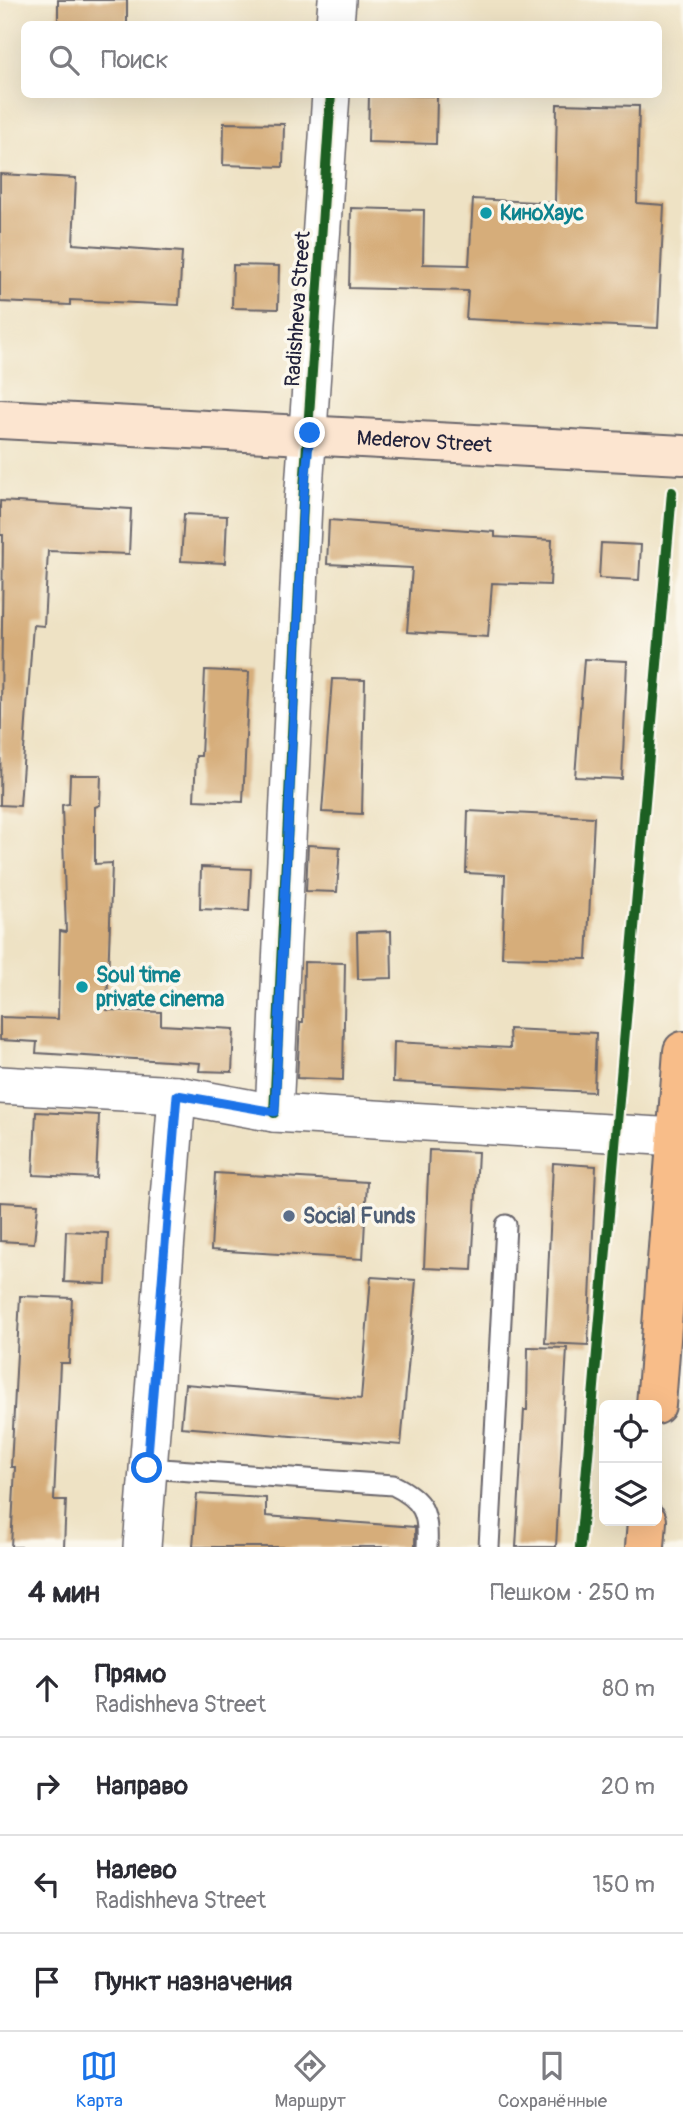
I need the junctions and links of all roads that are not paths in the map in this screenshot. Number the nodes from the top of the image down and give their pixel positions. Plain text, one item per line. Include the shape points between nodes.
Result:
1 (337, 0) edge
2 (335, 21) edge
3 (331, 98) edge
4 (0, 419) edge
5 (310, 433) junction
6 (683, 455) edge
7 (682, 1068) edge
8 (0, 1085) edge
9 (177, 1095) junction
10 (275, 1112) junction
11 (677, 1137) junction
12 (506, 1225) dead end
13 (666, 1381) edge
14 (147, 1468) junction
15 (647, 1526) edge
16 (142, 1547) edge
17 (427, 1547) edge
18 (489, 1547) edge
19 (645, 1547) edge

1 - 2 street
3 - 5 street, Radishheva Street
4 - 5 main road, Mederov Street
5 - 6 main road, Mederov Street
5 - 10 street, Radishheva Street
7 - 11 main road
8 - 9 street
9 - 10 street
9 - 14 street
10 - 11 street
11 - 13 main road
12 - 18 lane
14 - 16 street
14 - 17 lane via 393,1485 415,1496 429,1522
15 - 19 main road

